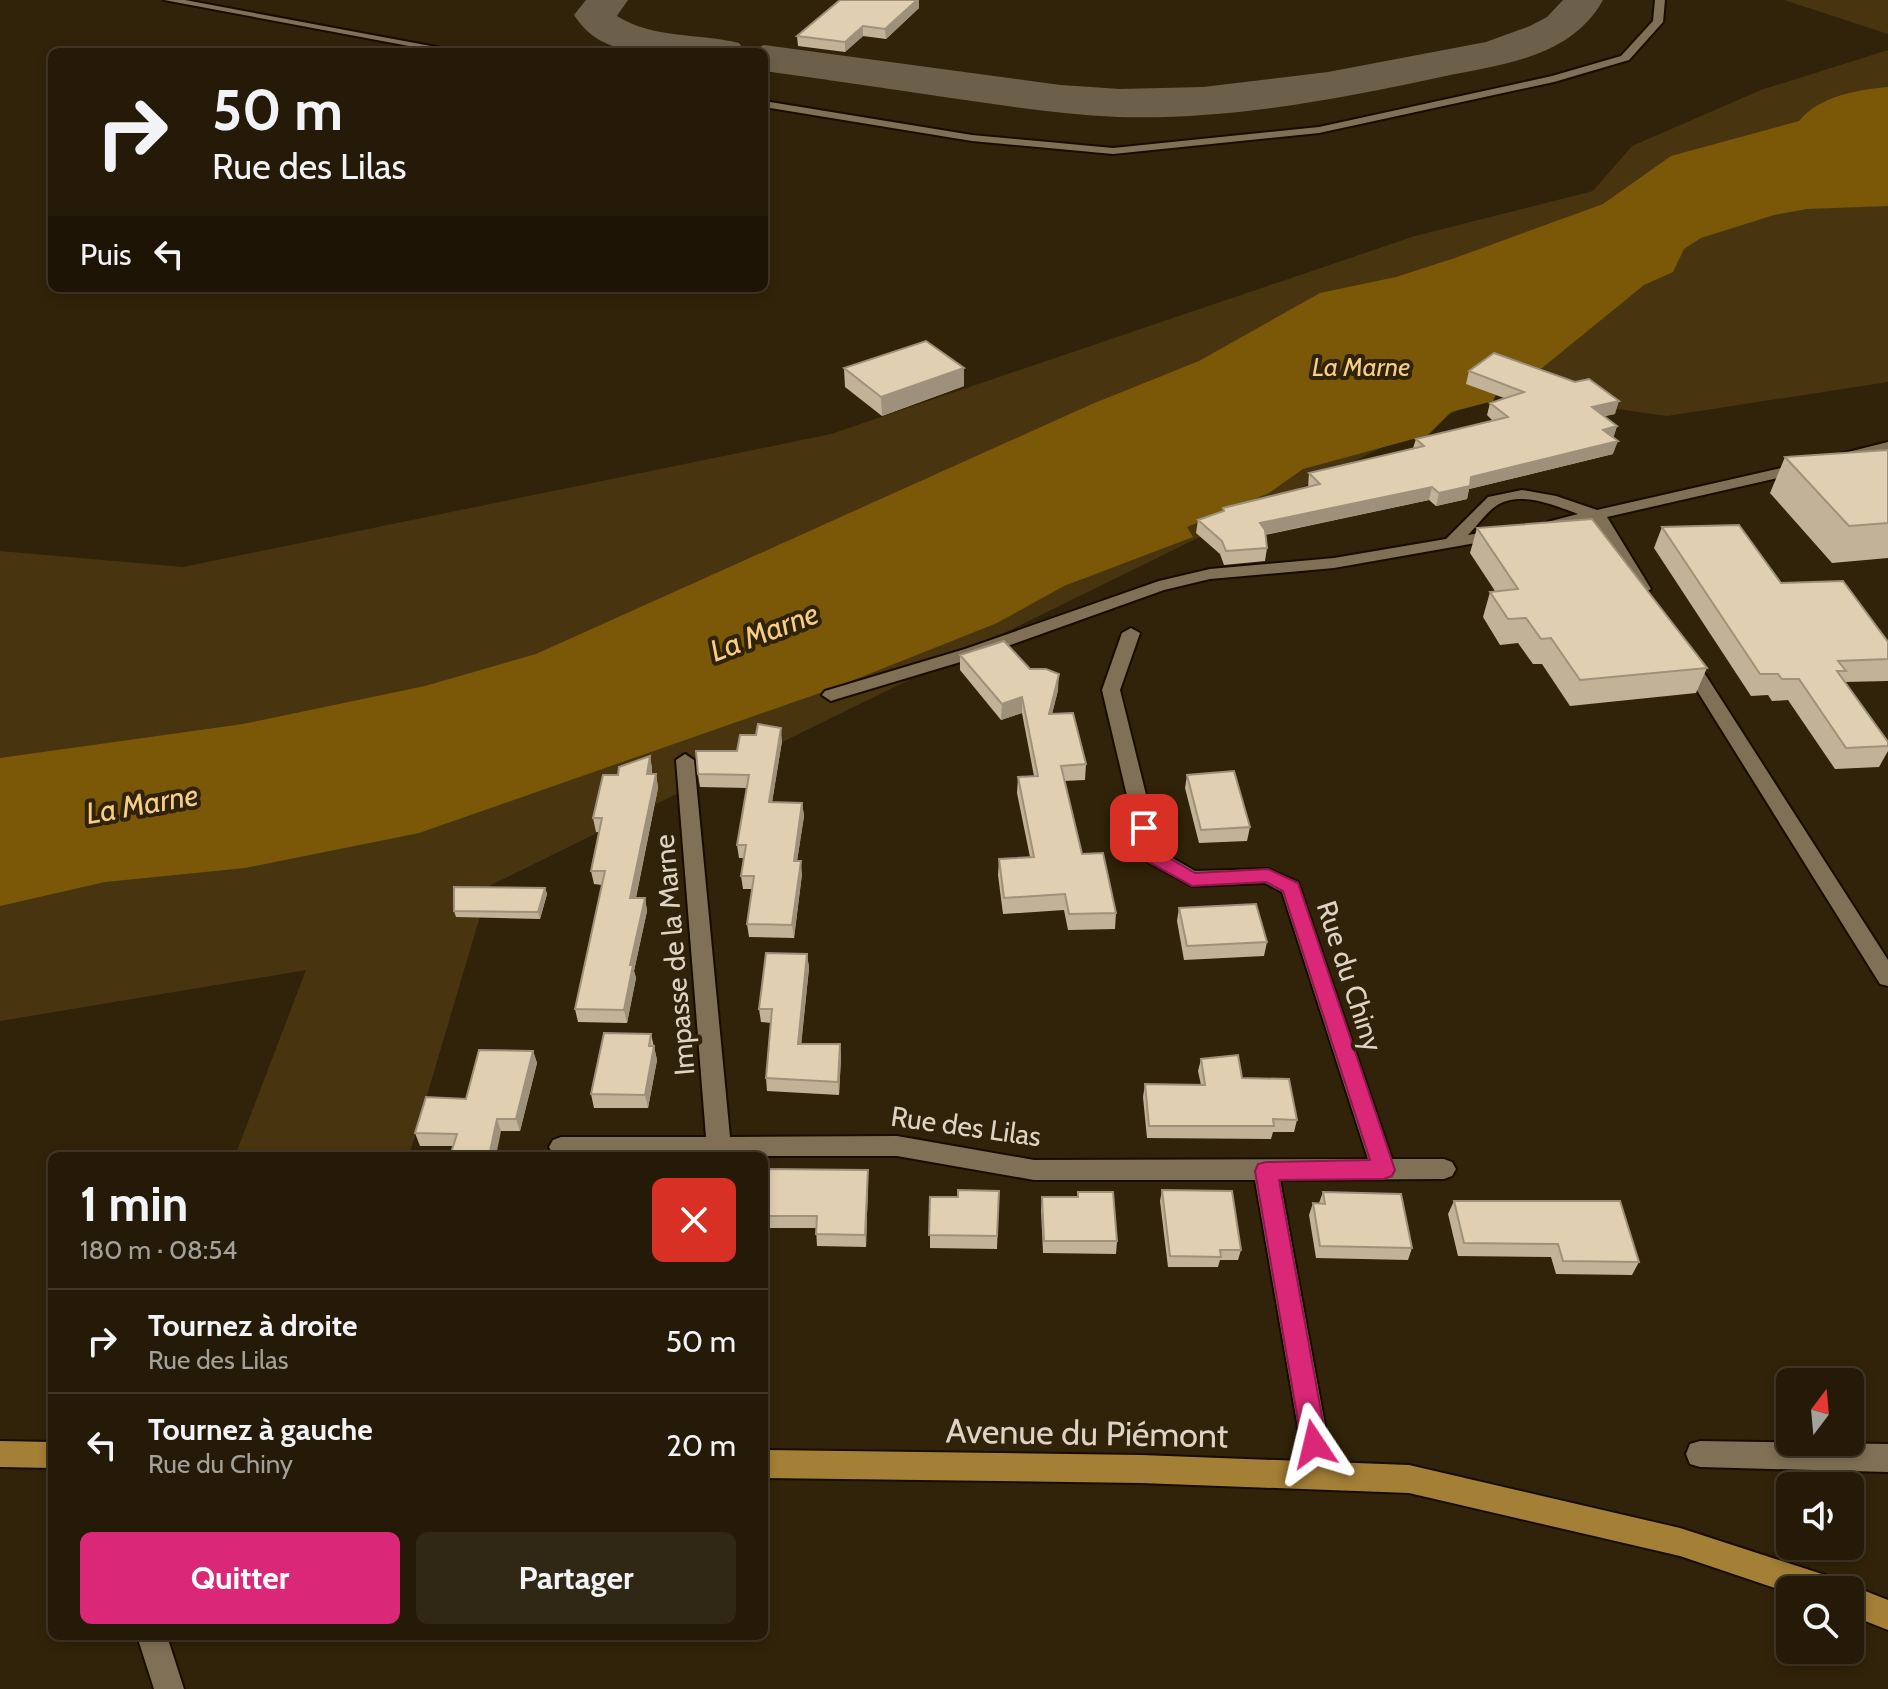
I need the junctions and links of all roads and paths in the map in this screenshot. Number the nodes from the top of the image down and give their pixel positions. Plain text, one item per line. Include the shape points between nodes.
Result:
1 (169, 0) edge
2 (1660, 0) edge
3 (436, 48) edge
4 (768, 105) edge
5 (1888, 447) edge
6 (1598, 516) junction
7 (1539, 527) edge
8 (1509, 533) edge
9 (1450, 544) junction
10 (1654, 607) edge
11 (1131, 633) dead end
12 (1678, 645) edge
13 (831, 695) dead end
14 (685, 760) dead end
15 (1888, 978) edge
16 (719, 1145) junction
17 (561, 1147) dead end
18 (1444, 1169) dead end
19 (1384, 1170) junction
20 (1266, 1171) junction
21 (0, 1454) edge
22 (1700, 1454) dead end
23 (48, 1455) edge
24 (1888, 1458) edge
25 (768, 1464) edge
26 (1320, 1474) junction
27 (1783, 1576) edge
28 (1864, 1606) edge
29 (1888, 1615) edge
30 (153, 1640) edge
31 (169, 1689) edge

1 - 3 street
2 - 4 street via 1658,22 1625,58 1554,79 1319,130 1113,151 972,138
5 - 6 street
6 - 7 street
6 - 9 street via 1550,499 1508,496 1486,506
6 - 10 street
8 - 9 street
9 - 13 street via 1284,569 1210,574 1159,586 971,653
11 - 19 street, Rue du Chiny via 1111,690 1151,855 1192,879 1268,876 1291,887
12 - 15 street
14 - 16 street, Impasse de la Marne
16 - 17 street, Rue des Lilas
16 - 20 street, Rue des Lilas via 897,1146 1034,1170
18 - 19 street, Rue des Lilas
19 - 20 street, Rue des Lilas
20 - 26 street
21 - 23 main road
22 - 24 street
25 - 26 main road, Avenue du Piémont
26 - 27 main road, Avenue du Piémont via 1409,1479 1680,1542
28 - 29 main road
30 - 31 street

